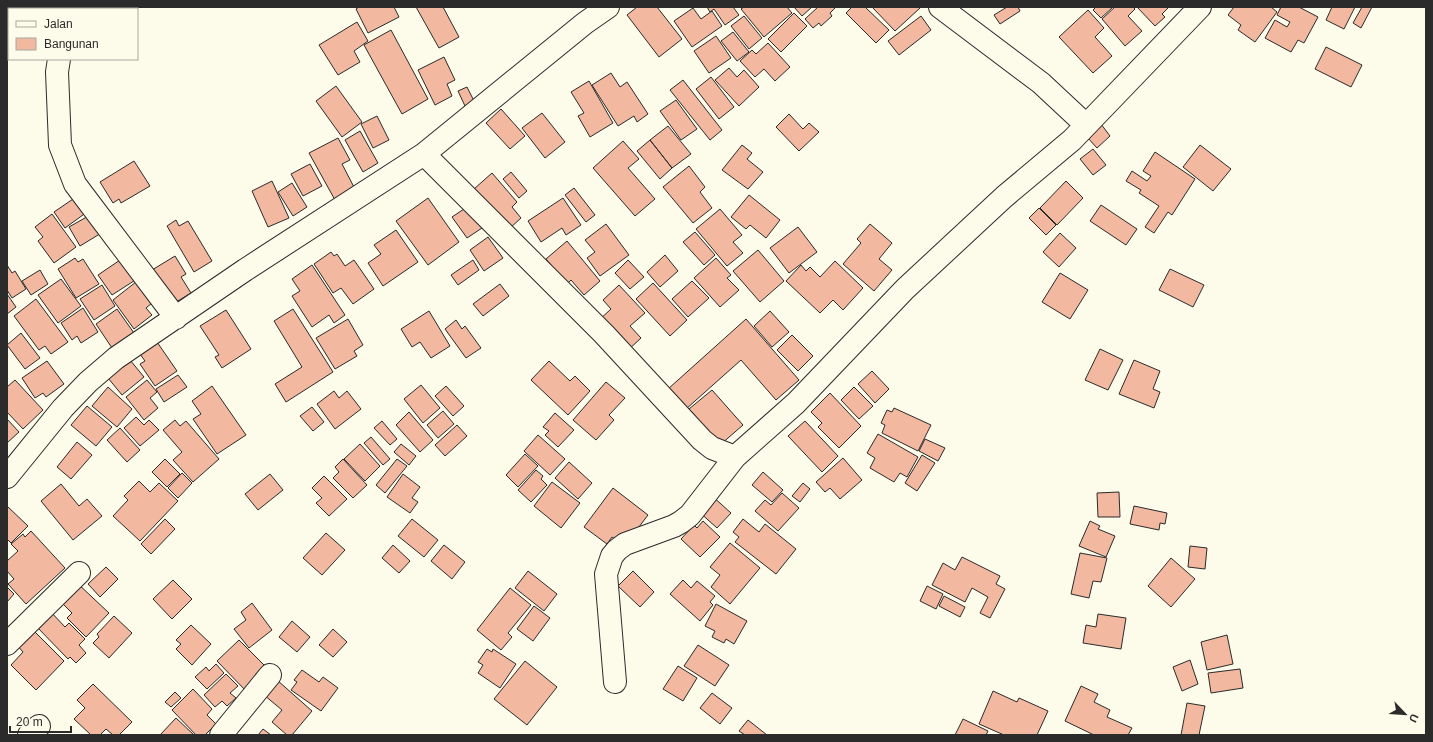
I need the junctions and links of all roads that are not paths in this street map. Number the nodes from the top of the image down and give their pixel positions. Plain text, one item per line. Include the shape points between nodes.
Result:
1 (608, 7) edge
2 (940, 7) edge
3 (1200, 7) edge
4 (59, 60) edge
5 (1086, 126) junction
6 (424, 154) junction
7 (176, 318) junction
8 (735, 457) junction
9 (7, 477) edge
10 (79, 573) dead end
11 (7, 644) edge
12 (270, 675) dead end
13 (615, 682) dead end
14 (221, 735) edge

1 - 6 street
2 - 5 street via 1041,83
3 - 5 street
4 - 7 street via 57,72 60,145 76,184
5 - 8 street via 1004,197 905,289 796,402
6 - 7 street
6 - 8 street via 604,334 702,440 712,448
7 - 9 street via 116,358 88,382 63,408
8 - 13 street via 681,522 625,544 612,556 606,574
10 - 11 street
12 - 14 street

